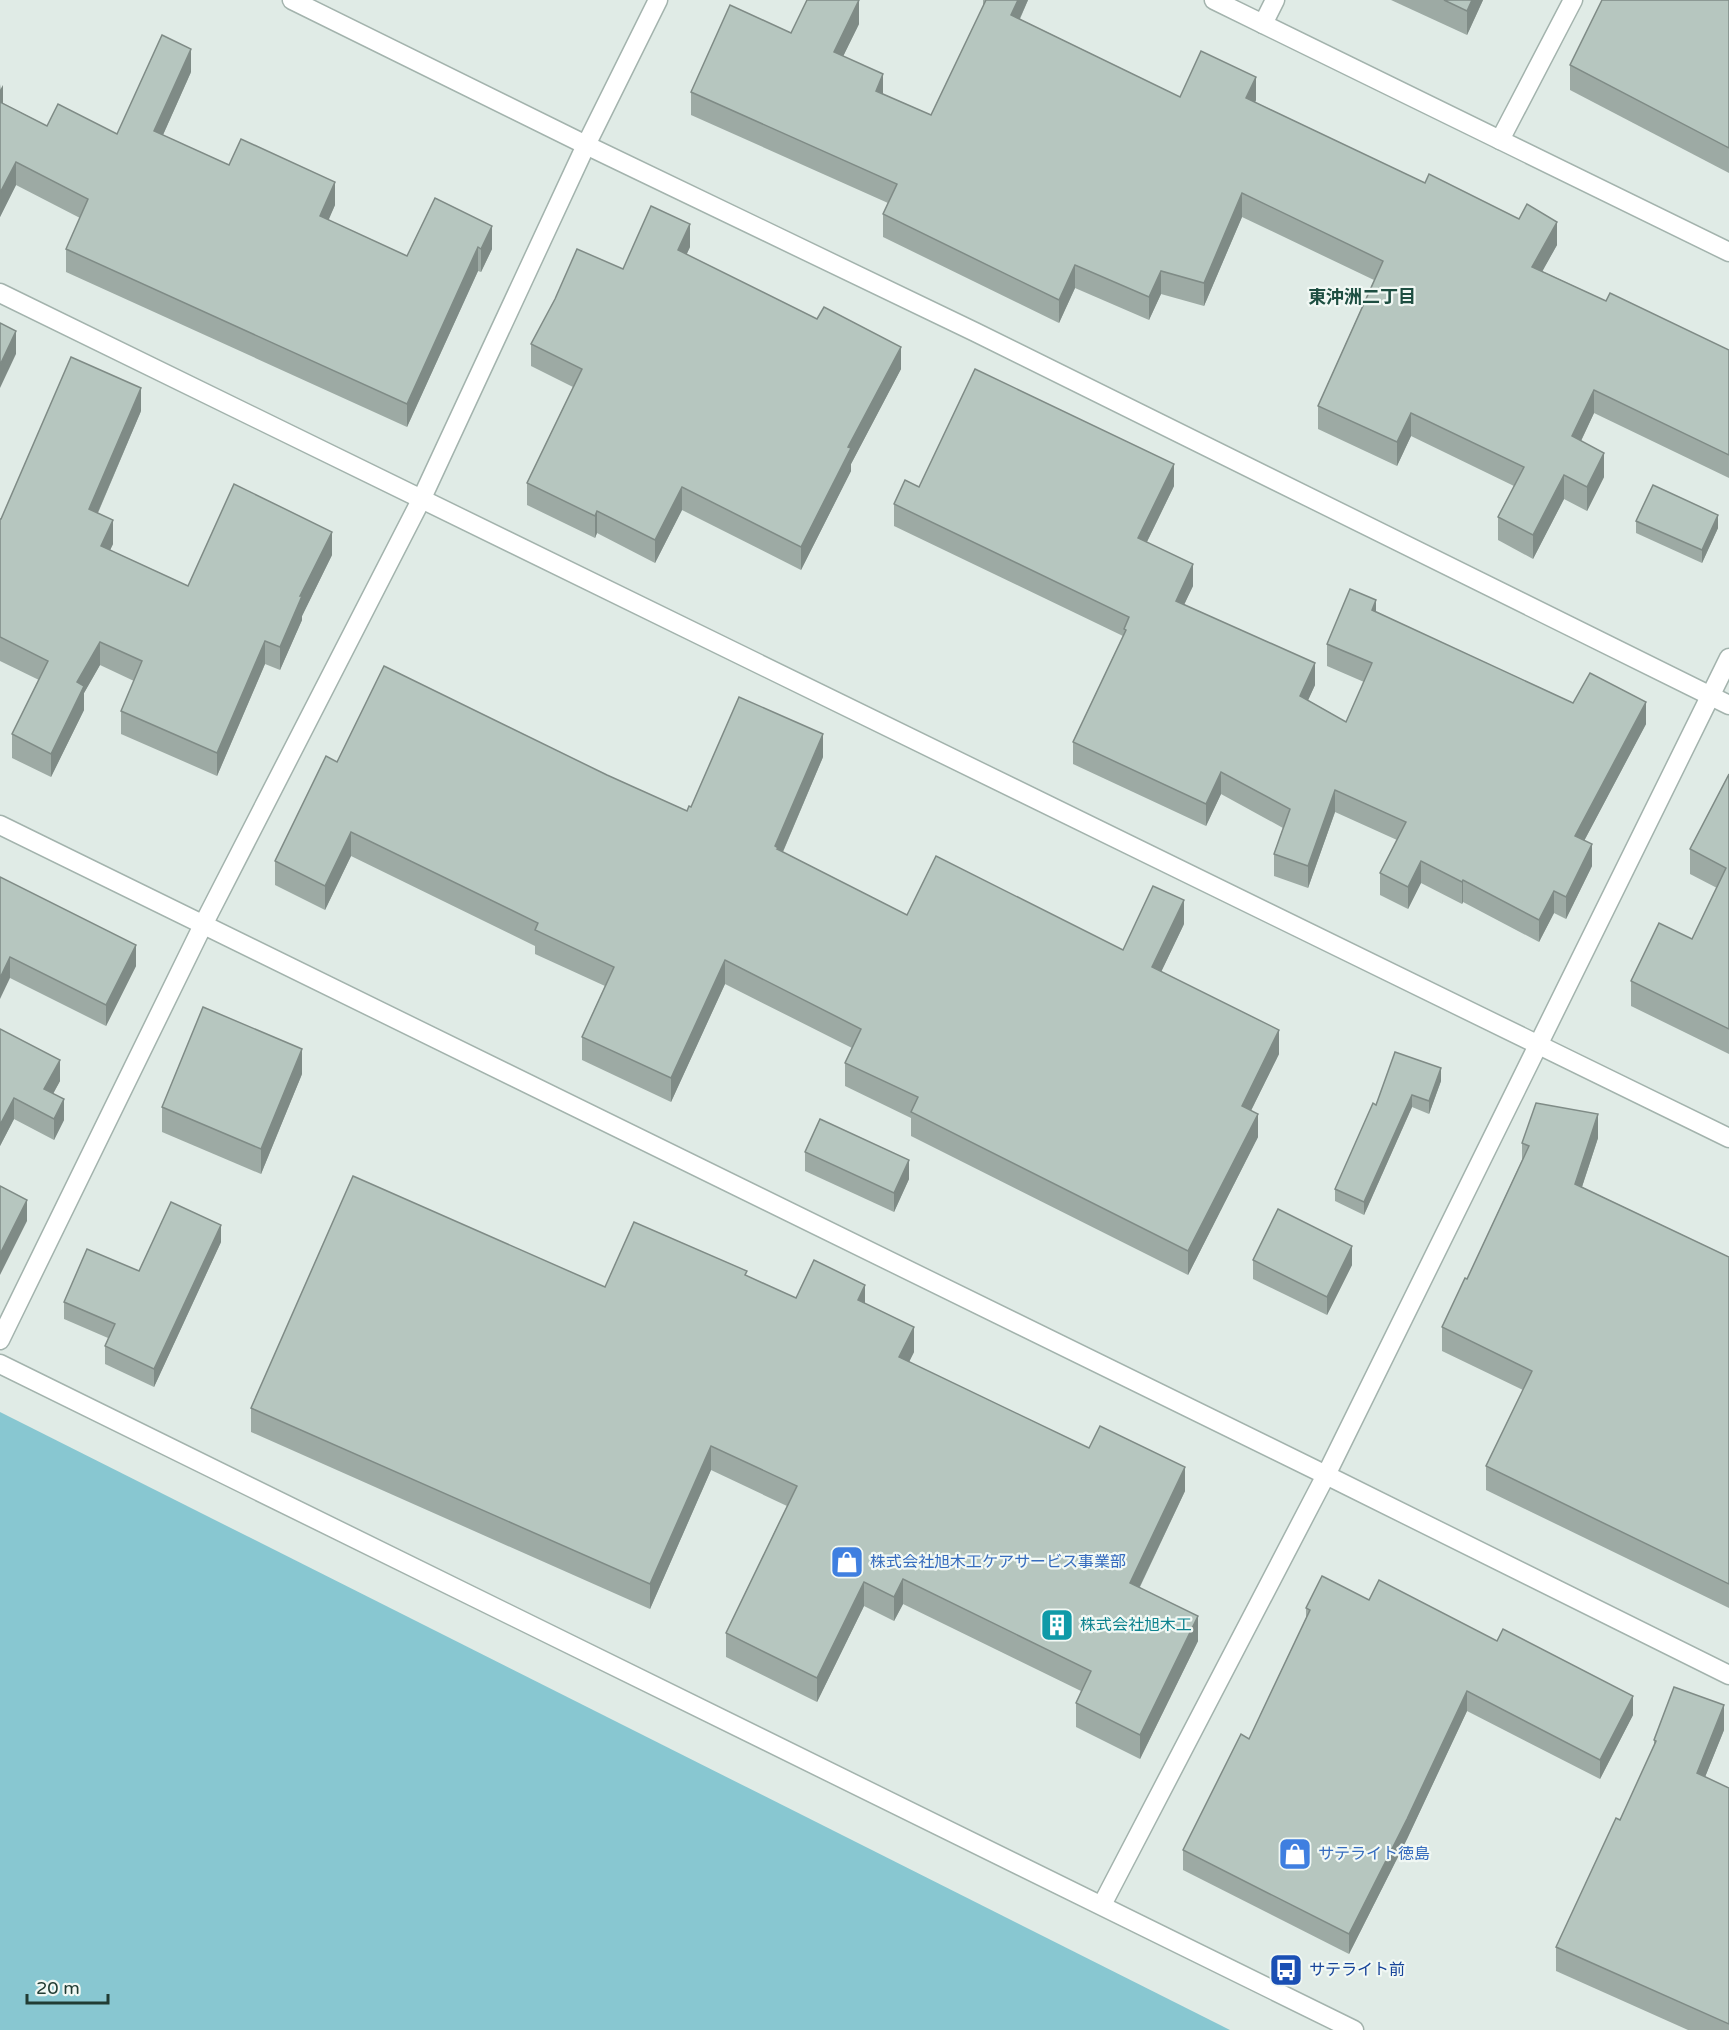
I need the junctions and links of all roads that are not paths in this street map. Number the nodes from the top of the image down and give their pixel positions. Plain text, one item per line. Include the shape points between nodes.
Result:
1 (292, 0) edge
2 (658, 0) edge
3 (1214, 0) edge
4 (1275, 0) edge
5 (1573, 0) edge
6 (1263, 24) junction
7 (1500, 140) junction
8 (586, 145) junction
9 (1729, 252) edge
10 (0, 293) edge
11 (421, 500) junction
12 (1729, 658) edge
13 (1711, 696) junction
14 (1729, 705) edge
15 (0, 825) edge
16 (204, 923) junction
17 (1538, 1046) junction
18 (1729, 1138) edge
19 (0, 1340) edge
20 (0, 1359) edge
21 (0, 1364) edge
22 (1326, 1475) junction
23 (1729, 1675) edge
24 (1104, 1901) junction
25 (1354, 2030) edge
26 (1366, 2030) edge

1 - 8 street
2 - 8 street
3 - 6 street
4 - 6 street
5 - 7 street
6 - 7 street
7 - 9 street
8 - 11 street
8 - 13 street via 975,332
10 - 11 street
11 - 16 street
11 - 17 street
12 - 13 street
13 - 14 street
13 - 17 street
15 - 16 street
16 - 19 street
16 - 22 street
17 - 18 street
17 - 22 street
20 - 24 street
21 - 25 street
22 - 23 street
22 - 24 street
24 - 26 street

